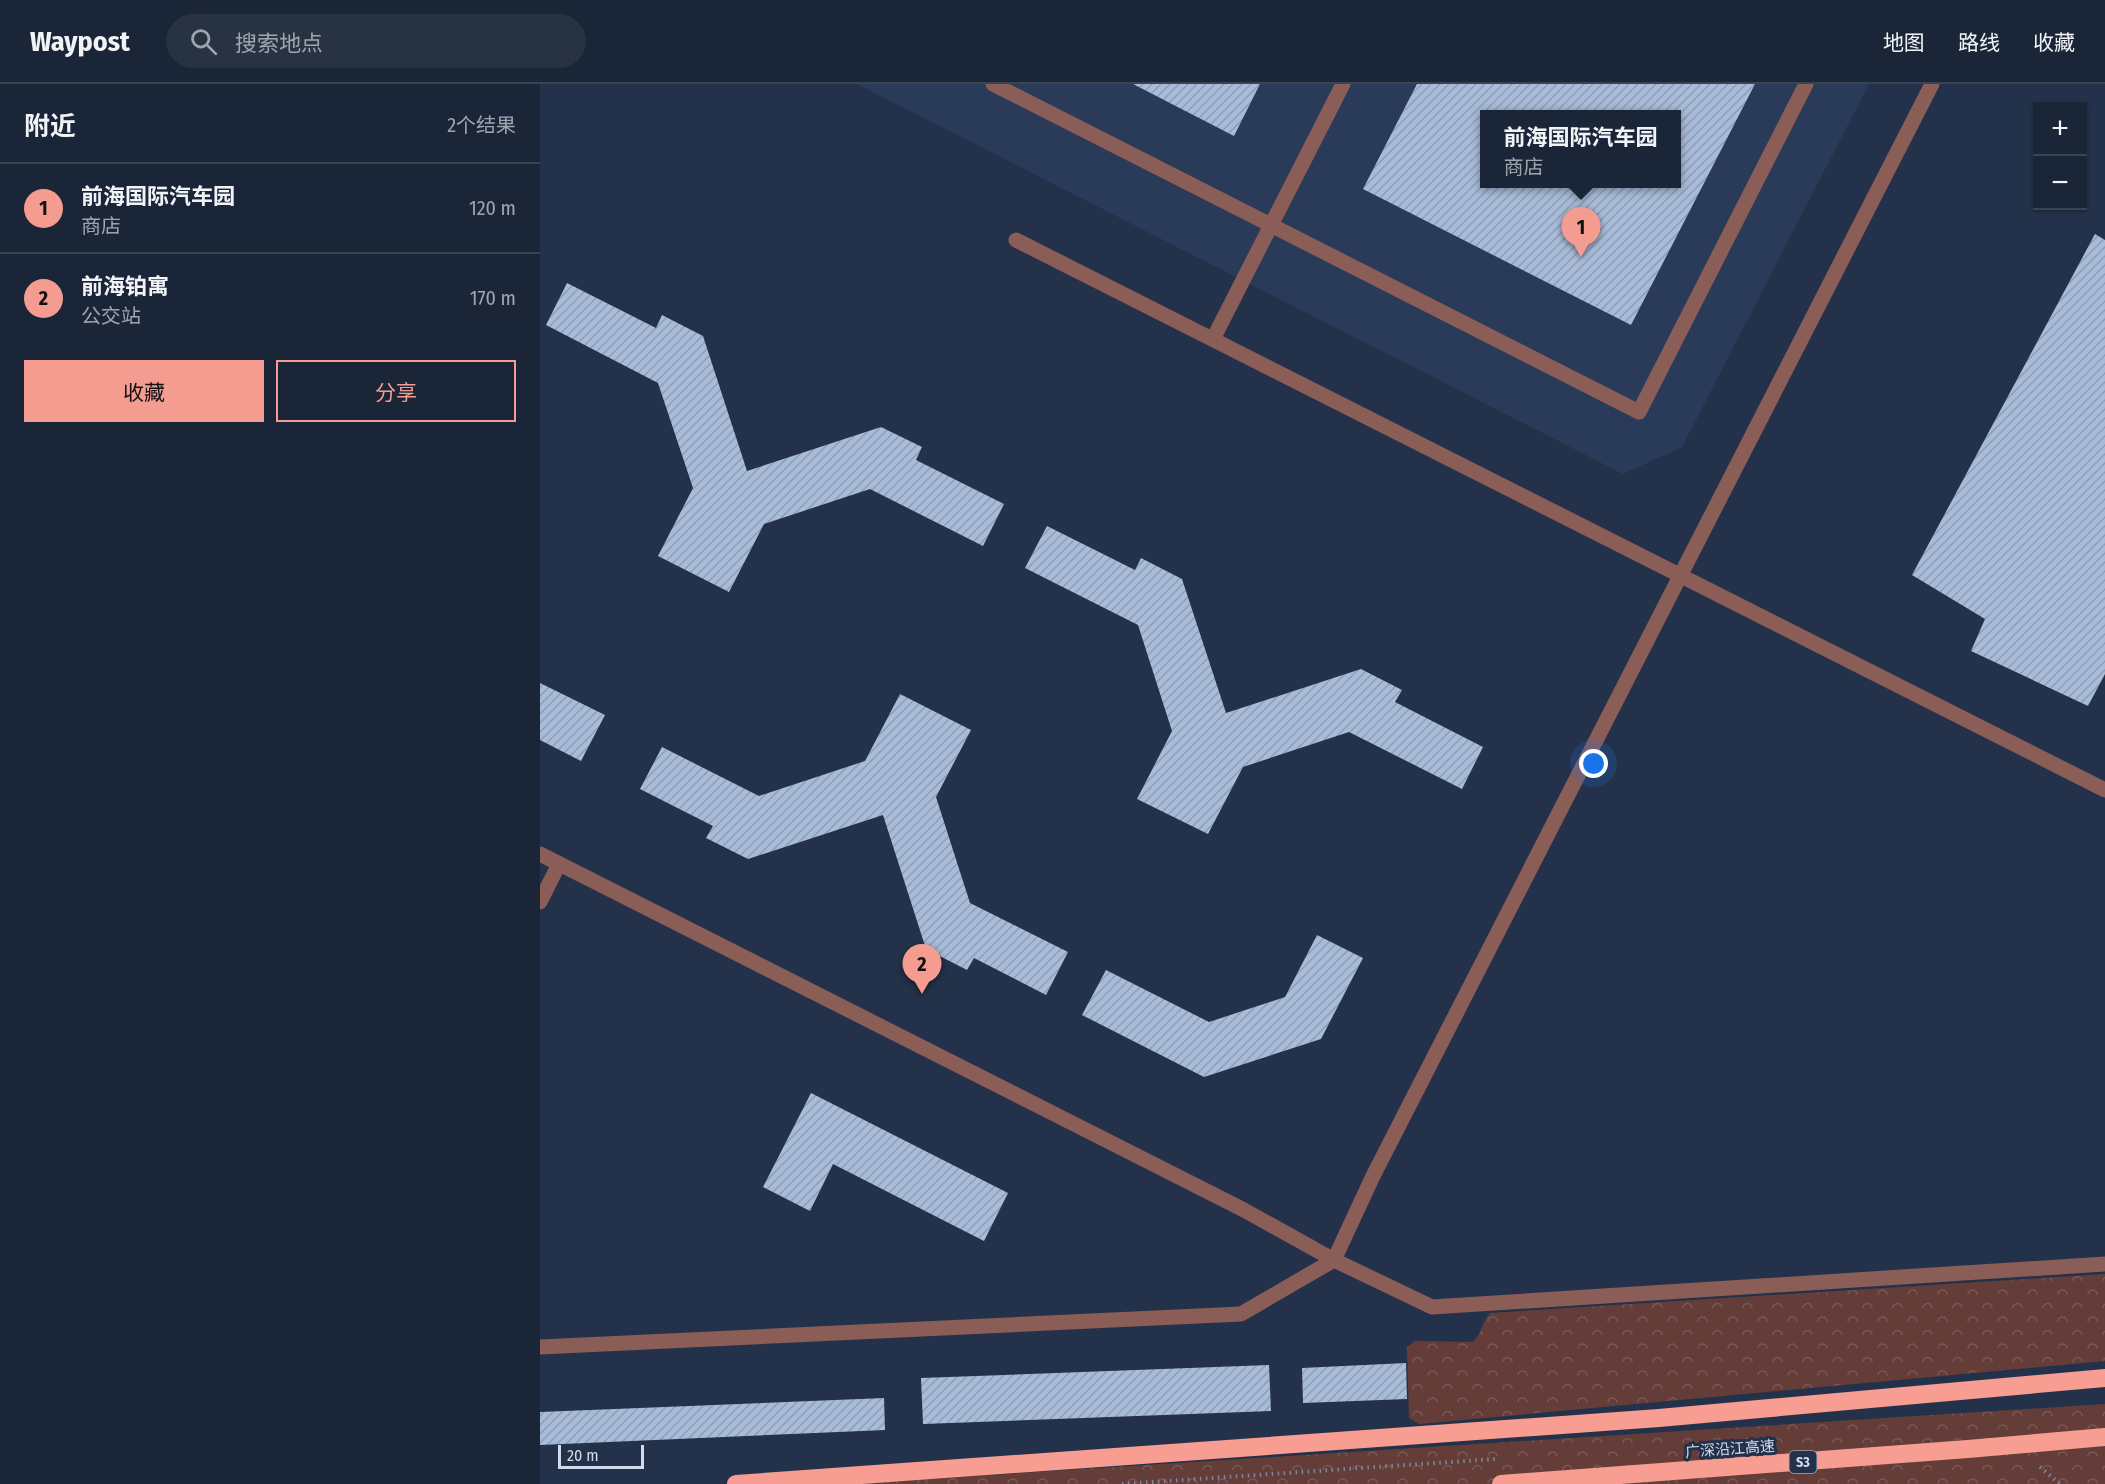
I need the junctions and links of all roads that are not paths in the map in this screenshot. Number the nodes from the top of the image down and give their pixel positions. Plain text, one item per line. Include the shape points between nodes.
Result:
1 (993, 84) edge
2 (1342, 84) edge
3 (1806, 84) edge
4 (1932, 84) edge
5 (1271, 225) junction
6 (1016, 240) dead end
7 (1213, 339) junction
8 (1680, 576) junction
9 (2105, 790) edge
10 (540, 854) edge
11 (559, 864) junction
12 (540, 902) edge
13 (1334, 1260) junction
14 (2105, 1264) edge
15 (540, 1347) edge
16 (2105, 1378) edge
17 (2105, 1437) edge
18 (736, 1484) edge
19 (1501, 1484) edge

1 - 5 street
2 - 5 street
3 - 5 street via 1639,412
4 - 8 street
5 - 7 street
6 - 7 street
7 - 8 street
8 - 9 street
8 - 13 street via 1373,1176
10 - 11 street
11 - 12 street
11 - 13 street via 1244,1210
13 - 14 street via 1432,1307
13 - 15 street via 1241,1314
16 - 18 highway via 1659,1418
17 - 19 highway, 广深沿江高速 / S3, bridge

